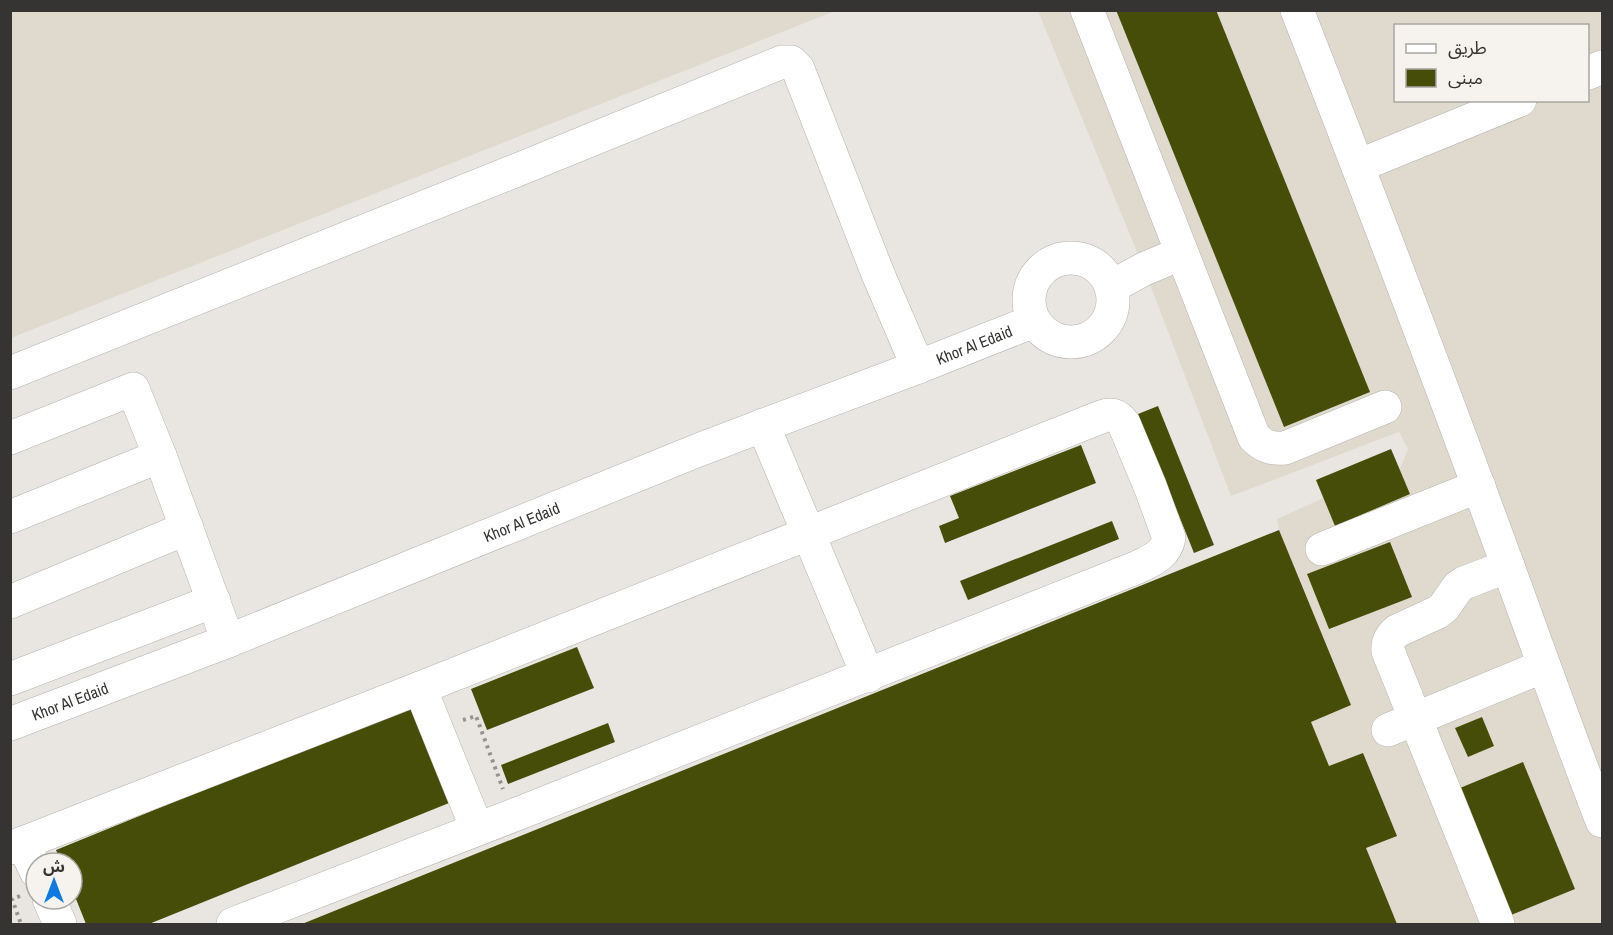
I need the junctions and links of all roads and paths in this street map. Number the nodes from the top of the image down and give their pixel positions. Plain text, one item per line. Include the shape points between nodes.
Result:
1 (1087, 10) edge
2 (1297, 10) edge
3 (1515, 102) edge
4 (1358, 166) junction
5 (1182, 253) junction
6 (1111, 287) junction
7 (1034, 321) junction
8 (918, 367) junction
9 (10, 373) edge
10 (1385, 407) dead end
11 (764, 425) junction
12 (10, 438) edge
13 (160, 456) junction
14 (1479, 486) junction
15 (10, 517) edge
16 (187, 528) junction
17 (809, 534) junction
18 (1322, 549) dead end
19 (1508, 566) junction
20 (214, 601) junction
21 (10, 602) edge
22 (228, 641) junction
23 (1544, 666) junction
24 (868, 676) junction
25 (10, 680) edge
26 (420, 688) junction
27 (10, 724) edge
28 (1402, 724) junction
29 (437, 729) junction
30 (1591, 760) edge
31 (522, 812) junction
32 (1602, 821) edge
33 (477, 829) junction
34 (23, 854) edge
35 (233, 924) edge
36 (1498, 924) edge

1 - 5 street
2 - 4 street
3 - 4 street
4 - 14 street
5 - 6 street
5 - 10 street via 1254,437 1261,444 1285,448
6 - 7 street via 1111,314 1105,326 1082,341 1055,339
6 - 7 street via 1105,274 1081,259 1054,262 1034,280 1029,294
7 - 8 street, Khor Al Edaid
8 - 9 street via 798,69 791,62 782,62
8 - 11 street, Khor Al Edaid
11 - 17 street
11 - 22 street, Khor Al Edaid
12 - 13 street via 133,389
13 - 15 street
13 - 16 street
14 - 18 street
14 - 19 street
16 - 20 street
16 - 21 street
17 - 24 street
17 - 24 street via 1108,414 1125,424 1167,530 1168,546 1163,554
17 - 26 street
19 - 23 street
19 - 28 street via 1464,583 1444,608 1404,627 1387,643
20 - 22 street
20 - 25 street
22 - 27 street, Khor Al Edaid
23 - 28 street
23 - 30 street
24 - 31 street
26 - 29 street
26 - 34 street
28 - 36 street
29 - 31 path via 476,716 504,792 512,789
29 - 33 street
30 - 32 street
31 - 33 street
33 - 35 street

